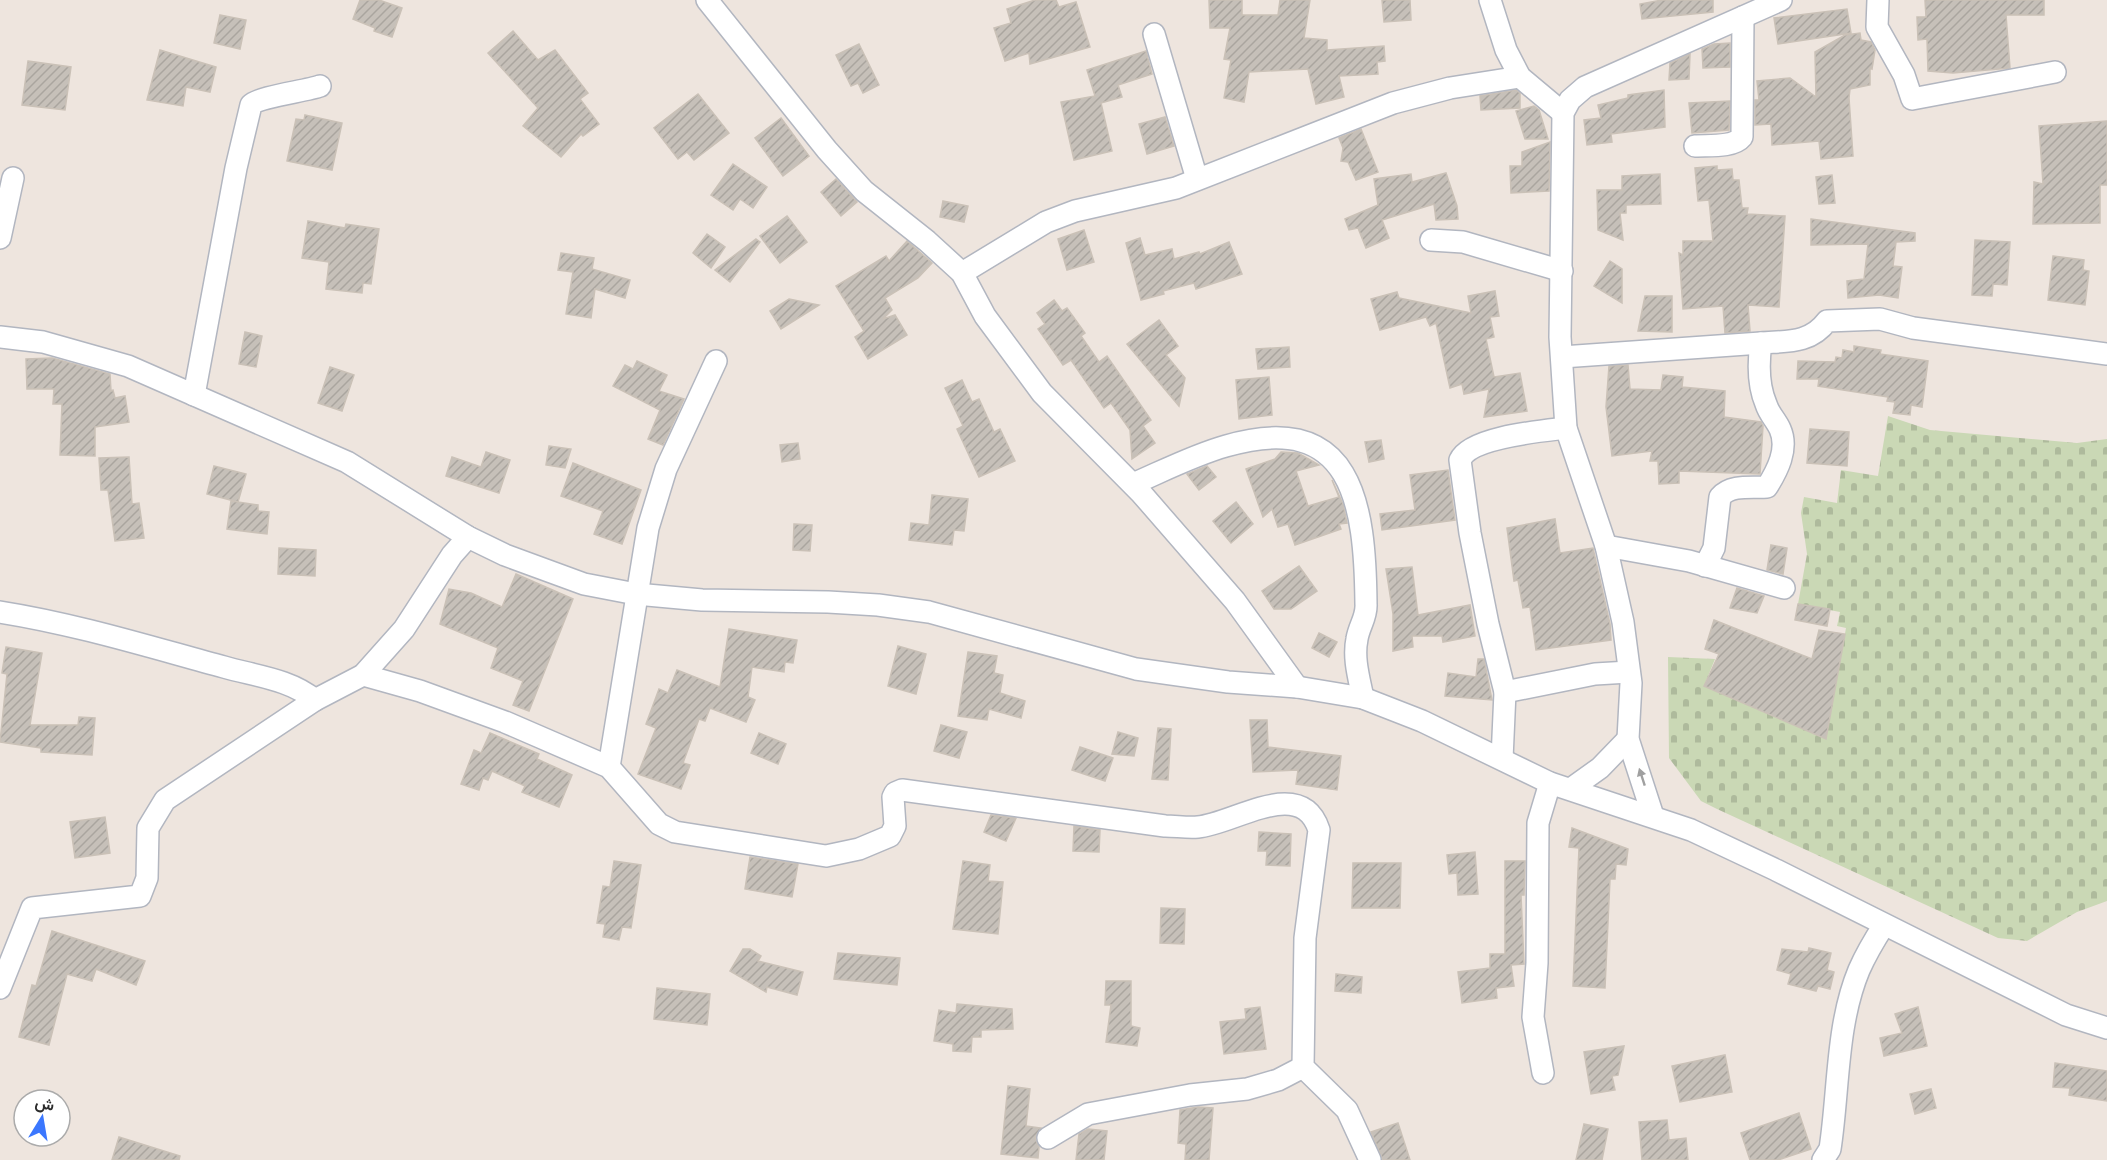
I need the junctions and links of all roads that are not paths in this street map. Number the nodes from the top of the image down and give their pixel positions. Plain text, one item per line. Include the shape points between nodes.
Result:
1 (707, 0) edge
2 (1490, 0) edge
3 (1781, 0) edge
4 (1878, 0) edge
5 (1743, 17) junction
6 (1154, 34) dead end
7 (2055, 72) dead end
8 (1520, 77) junction
9 (320, 86) dead end
10 (1563, 113) junction
11 (1695, 146) dead end
12 (13, 178) dead end
13 (1197, 179) junction
14 (0, 238) edge
15 (1431, 240) dead end
16 (1562, 271) junction
17 (962, 273) junction
18 (0, 337) edge
19 (1761, 343) junction
20 (2107, 354) edge
21 (1562, 357) junction
22 (716, 361) dead end
23 (194, 395) junction
24 (1566, 428) junction
25 (1132, 484) junction
26 (468, 537) junction
27 (1606, 546) junction
28 (1705, 566) junction
29 (1784, 588) dead end
30 (636, 594) junction
31 (0, 612) edge
32 (1629, 672) junction
33 (363, 675) junction
34 (1296, 687) junction
35 (1505, 692) junction
36 (1363, 698) junction
37 (315, 700) junction
38 (1628, 739) junction
39 (1502, 759) junction
40 (609, 767) junction
41 (1550, 783) junction
42 (1572, 788) junction
43 (1653, 816) junction
44 (1884, 925) junction
45 (0, 988) edge
46 (2107, 1028) edge
47 (1303, 1067) junction
48 (1543, 1073) dead end
49 (1048, 1138) dead end
50 (1370, 1160) edge
51 (1823, 1160) edge

1 - 17 street via 826,150 864,191
2 - 8 street via 1506,50
3 - 5 street
4 - 7 street via 1877,27 1904,75 1912,99
5 - 10 street via 1585,87 1570,100
5 - 11 street via 1742,136 1729,144
6 - 13 street
8 - 10 street
8 - 13 street via 1450,88 1393,103
9 - 23 street via 261,98 251,105
10 - 16 street
12 - 14 street
13 - 17 street via 1046,222
15 - 16 street via 1463,242
16 - 21 street
17 - 25 street via 985,316 1042,393
18 - 23 street via 43,342 128,366
19 - 20 street via 1803,340 1815,335 1827,321 1869,318 1913,328
19 - 21 street
19 - 28 street via 1761,386 1770,415 1780,430 1781,459 1767,487 1724,491 1714,548
21 - 24 street
22 - 30 street via 666,469 648,528
23 - 26 street via 347,462
24 - 27 street
24 - 35 street via 1504,437 1468,450 1460,460 1470,533
25 - 34 street via 1235,601
25 - 36 street via 1199,455 1253,439 1292,437 1322,449 1344,475 1361,524 1366,606 1357,635 1356,664
26 - 30 street via 545,571 584,584
26 - 33 street via 404,629
27 - 28 street
27 - 32 street via 1623,622
28 - 29 street
30 - 34 street via 878,605 919,611 1136,669
30 - 40 street
31 - 37 street via 112,636 272,679 304,691
32 - 35 street via 1595,674
32 - 38 street
33 - 37 street
33 - 40 street via 506,722
34 - 36 street
35 - 39 street
36 - 39 street
37 - 45 street via 165,801 148,828 147,878 140,896 32,908
38 - 42 street via 1600,768
43 -> 38 street
39 - 41 street
40 - 47 street via 659,824 675,832 826,855 859,849 890,836 895,826 893,797 902,790 1165,826 1199,827 1266,807 1303,807 1315,816 1319,830 1305,938
41 - 42 street
41 - 48 street via 1538,823 1533,1017
42 - 43 street
43 - 44 street via 1776,870
44 - 46 street via 2066,1015
44 - 51 street via 1854,987 1830,1149
47 - 49 street via 1247,1089 1088,1114
47 - 50 street via 1347,1110

